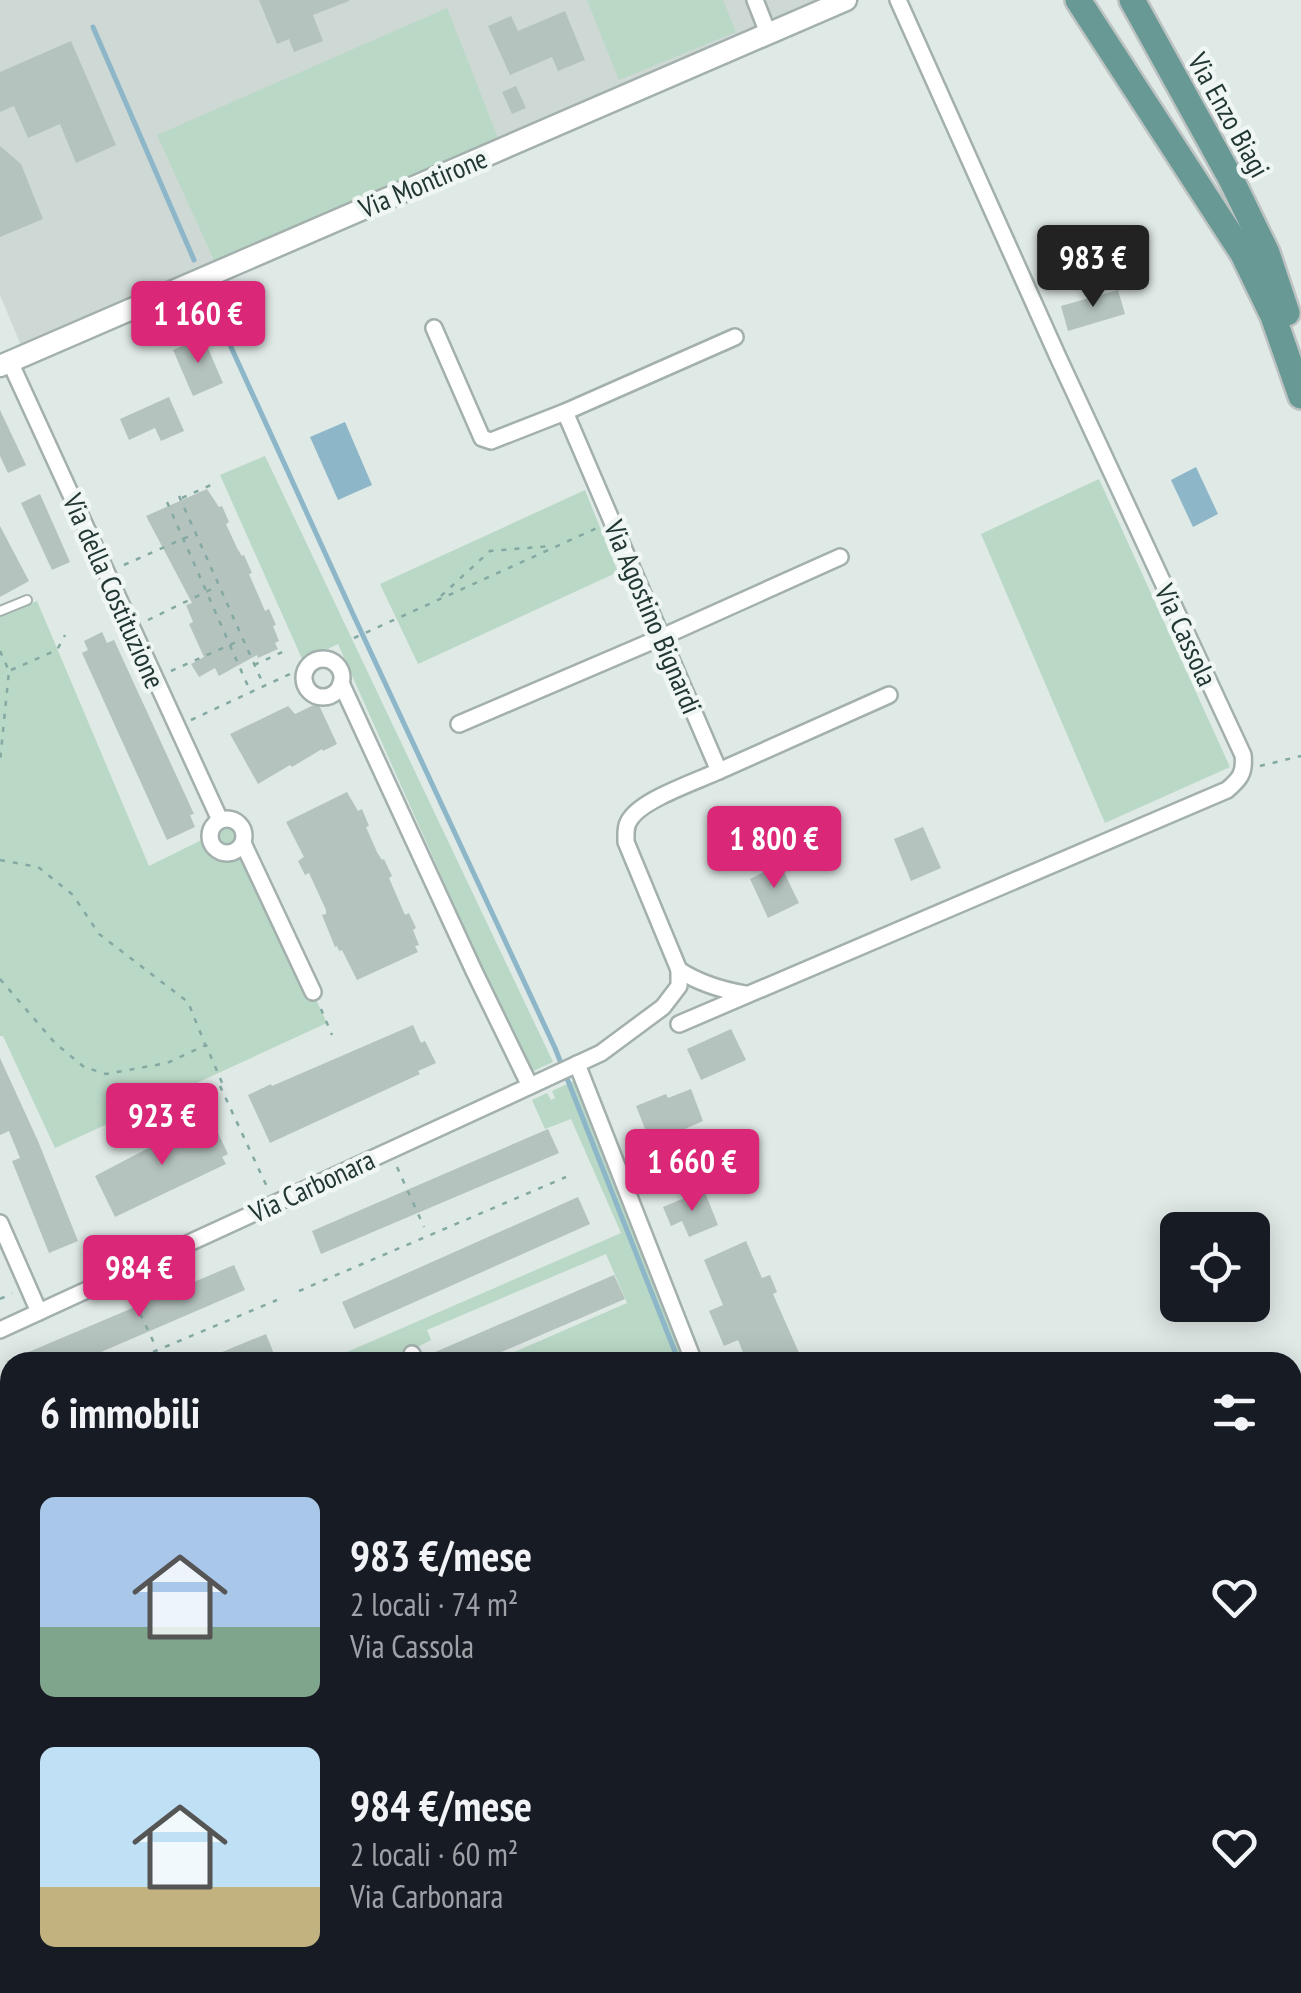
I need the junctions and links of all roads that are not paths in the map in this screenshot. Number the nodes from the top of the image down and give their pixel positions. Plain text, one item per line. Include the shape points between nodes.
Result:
1 (755, 0) edge
2 (846, 0) edge
3 (898, 0) edge
4 (1078, 0) edge
5 (1132, 0) edge
6 (768, 33) junction
7 (434, 328) dead end
8 (735, 337) dead end
9 (5, 364) edge
10 (1301, 377) edge
11 (1301, 396) edge
12 (565, 412) junction
13 (840, 557) dead end
14 (27, 600) dead end
15 (0, 612) edge
16 (662, 637) junction
17 (341, 683) junction
18 (889, 695) dead end
19 (460, 724) dead end
20 (718, 771) junction
21 (220, 820) junction
22 (243, 842) junction
23 (680, 970) junction
24 (313, 992) road end
25 (745, 994) junction
26 (679, 1024) dead end
27 (577, 1064) junction
28 (530, 1086) junction
29 (0, 1223) edge
30 (39, 1312) junction
31 (0, 1330) edge
32 (690, 1352) edge

1 - 6 street
2 - 6 street, Via Montirone
3 - 25 street, Via Cassola via 1243,755 1244,770 1227,790
4 - 11 main road via 1243,254
5 - 10 main road, Via Enzo Biagi via 1267,253
6 - 9 street, Via Montirone
7 - 12 street via 482,438 490,441
8 - 12 street
9 - 21 street, Via della Costituzione
12 - 16 street, Via Agostino Bignardi
13 - 16 street
14 - 15 lane
16 - 19 street
16 - 20 street, Via Agostino Bignardi
17 - 17 street via 336,692 318,697 304,674 317,660 327,660 342,673
17 - 28 street
18 - 20 street
20 - 23 street via 640,808 626,830
21 - 22 street, Via della Costituzione via 239,824
21 - 22 street, Via della Costituzione via 210,833 215,849 230,853
22 - 24 street, Via della Costituzione
23 - 25 street
23 - 27 street via 679,986 663,1007
25 - 26 street
27 - 28 street, Via Carbonara
27 - 32 street
28 - 30 street, Via Carbonara
29 - 30 street
30 - 31 street, Via Carbonara

